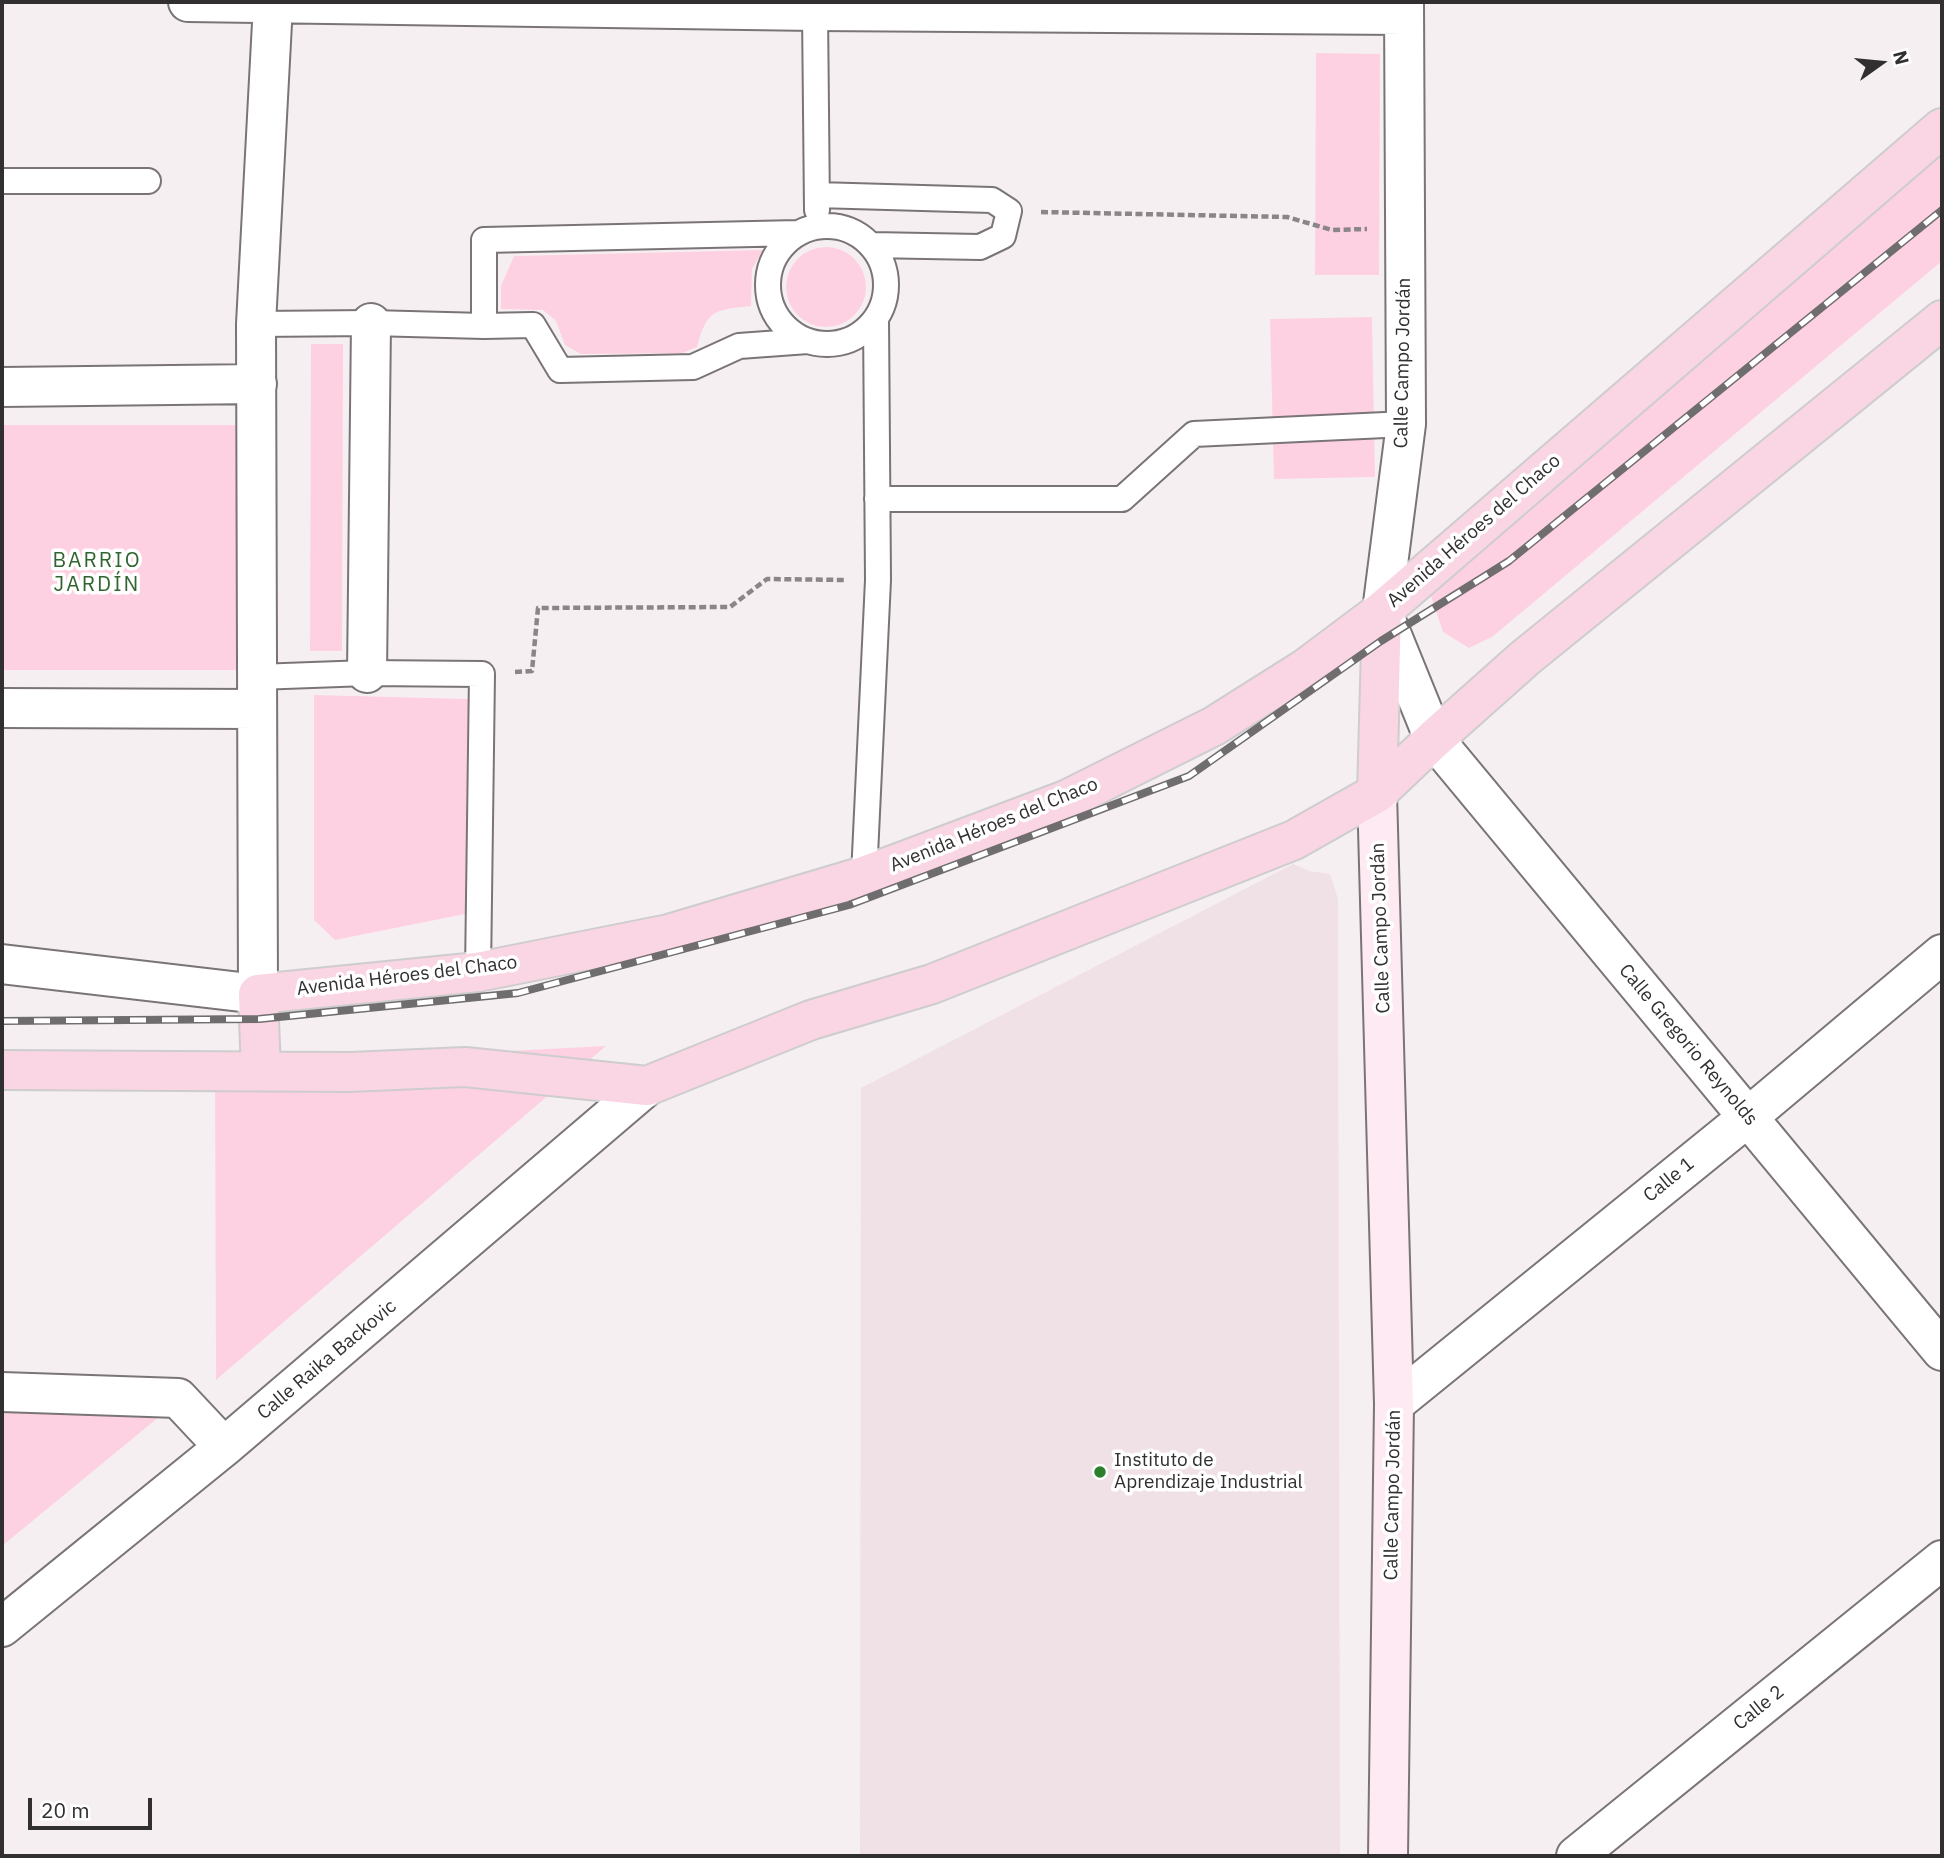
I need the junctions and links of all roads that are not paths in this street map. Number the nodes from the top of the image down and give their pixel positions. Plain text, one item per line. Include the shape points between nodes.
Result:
1 (188, 2) edge
2 (272, 4) junction
3 (1404, 8) edge
4 (815, 11) junction
5 (1942, 128) edge
6 (2, 181) edge
7 (148, 181) dead end
8 (817, 195) junction
9 (808, 229) junction
10 (871, 245) junction
11 (876, 318) junction
12 (1942, 320) edge
13 (371, 323) junction
14 (256, 324) junction
15 (484, 326) junction
16 (807, 341) junction
17 (257, 384) junction
18 (2, 387) edge
19 (1406, 424) junction
20 (877, 499) junction
21 (1381, 611) junction
22 (367, 673) junction
23 (257, 693) junction
24 (2, 708) edge
25 (1434, 739) junction
26 (1377, 793) junction
27 (864, 876) junction
28 (1942, 954) edge
29 (2, 964) edge
30 (478, 972) junction
31 (258, 994) junction
32 (2, 1070) edge
33 (261, 1071) junction
34 (647, 1086) junction
35 (1748, 1117) junction
36 (1942, 1351) edge
37 (2, 1392) edge
38 (1394, 1404) junction
39 (224, 1447) junction
40 (1942, 1560) edge
41 (2, 1627) edge
42 (1388, 1856) edge
43 (1577, 1856) edge

1 - 2 street
2 - 4 street
2 - 14 street
3 - 4 street
3 - 19 street, Calle Campo Jordán
4 - 8 lane
5 - 21 main road, Avenida Héroes del Chaco
6 - 7 lane
8 - 9 lane
8 - 10 lane via 992,200 1009,211 1003,236 980,247
9 - 10 lane via 836,226 855,232
9 - 15 lane via 484,240
9 - 16 lane via 783,244 768,280 769,299 778,317
10 - 11 lane via 886,281
11 - 16 lane via 846,341
11 - 20 lane
12 - 25 main road via 1525,658
13 - 14 lane
13 - 15 lane
13 - 22 street
14 - 17 street
15 - 16 lane via 533,325 560,370 693,367 739,346
17 - 18 street
17 - 23 street
19 - 20 lane via 1194,434 1122,499
19 - 21 street, Calle Campo Jordán
20 - 27 lane via 878,580
21 - 25 street, Calle Gregorio Reynolds
21 - 26 main road, Calle Campo Jordán
21 - 27 main road, Avenida Héroes del Chaco via 1306,668 1201,732 1066,800
22 - 23 lane
22 - 30 lane via 482,674
23 - 24 street
23 - 31 street
25 - 26 main road
25 - 35 street, Calle Gregorio Reynolds
26 - 34 main road via 1294,840 1200,878 932,984 811,1020
26 - 38 main road, Calle Campo Jordán
27 - 30 main road, Avenida Héroes del Chaco via 668,934
28 - 35 street, Calle 1
29 - 31 street, Avenida Héroes del Chaco
30 - 31 main road, Avenida Héroes del Chaco
31 - 33 main road
32 - 33 main road
33 - 34 main road via 465,1067
34 - 39 street, Calle Raika Backovic
35 - 36 street, Calle Gregorio Reynolds
35 - 38 street, Calle 1
37 - 39 street via 178,1398
38 - 42 main road, Calle Campo Jordán
39 - 41 street, Calle Raika Backovic
40 - 43 street, Calle 2

